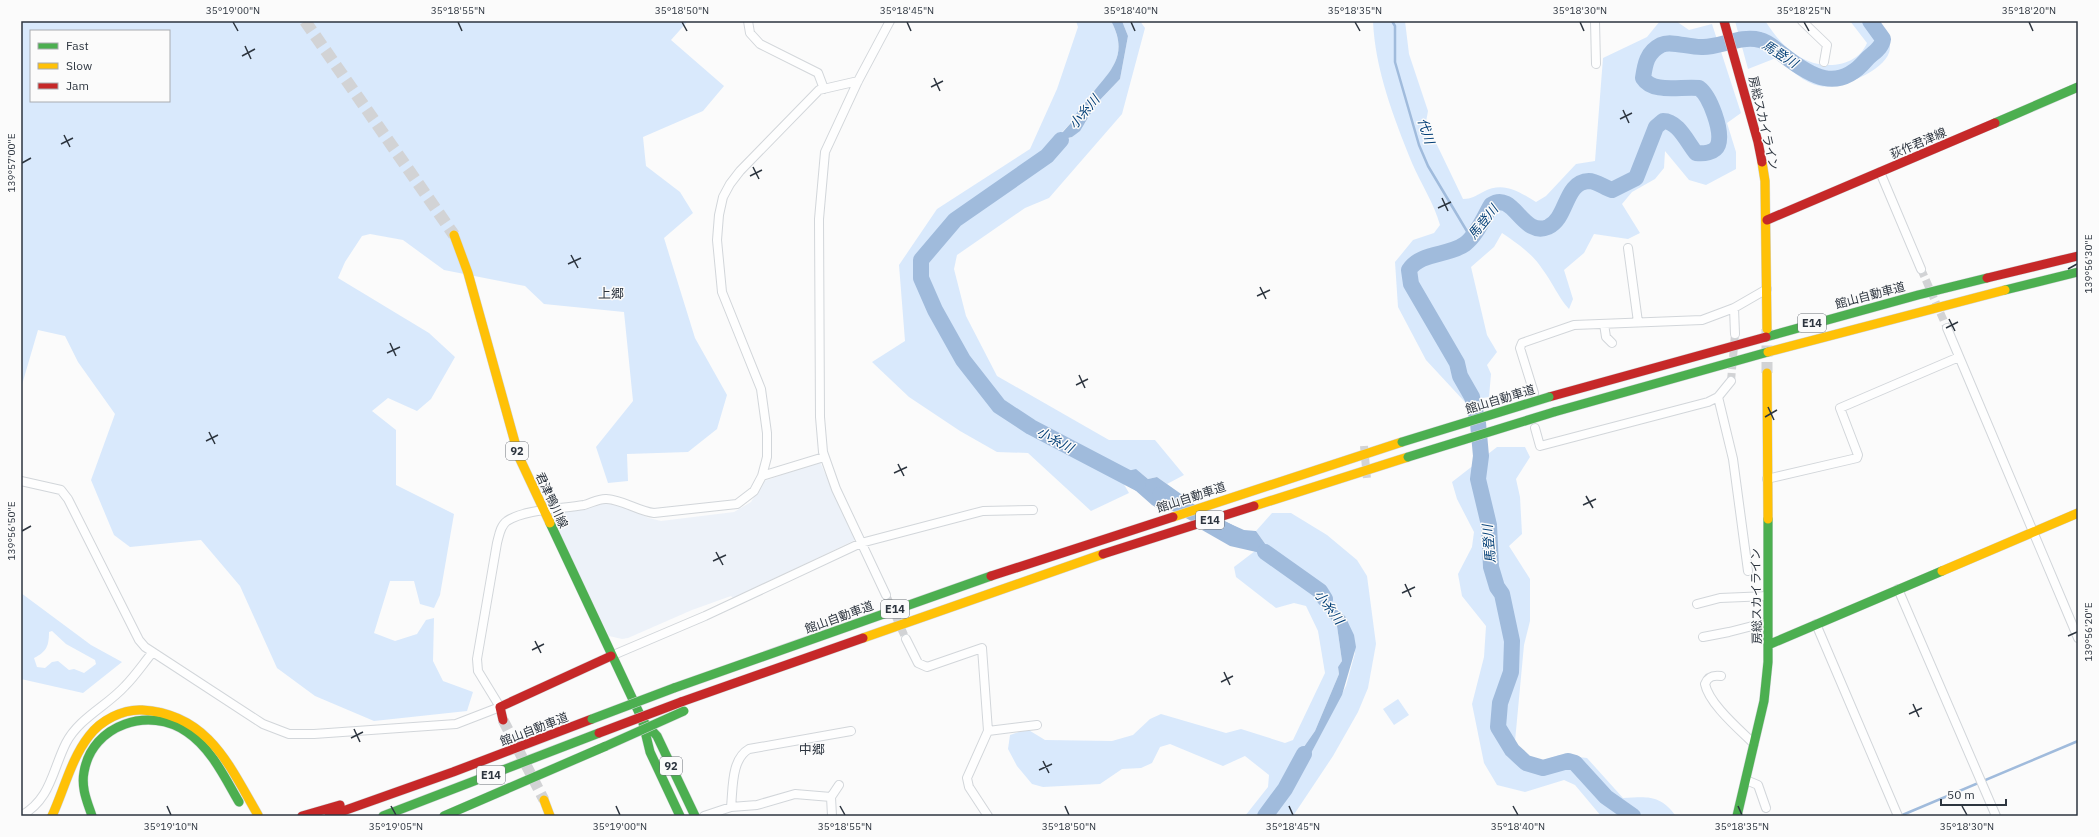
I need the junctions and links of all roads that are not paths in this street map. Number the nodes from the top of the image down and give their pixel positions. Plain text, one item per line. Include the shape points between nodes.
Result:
1 (748, 21) edge
2 (890, 21) edge
3 (1595, 21) edge
4 (1724, 21) edge
5 (1802, 21) edge
6 (1824, 62) dead end
7 (1596, 64) dead end
8 (858, 81) junction
9 (2078, 87) edge
10 (824, 89) junction
11 (1880, 172) junction
12 (1766, 220) junction
13 (454, 235) tunnel mouth
14 (1628, 248) dead end
15 (2078, 256) edge
16 (1921, 269) tunnel mouth
17 (2078, 272) edge
18 (1767, 289) junction
19 (1734, 308) junction
20 (1638, 322) junction
21 (1604, 324) junction
22 (1947, 328) tunnel mouth
23 (1767, 329) tunnel mouth
24 (1735, 334) tunnel mouth
25 (1612, 343) dead end
26 (1959, 357) junction
27 (1767, 373) tunnel mouth
28 (1731, 381) tunnel mouth
29 (1534, 393) dead end
30 (1718, 397) junction
31 (1535, 428) dead end
32 (824, 457) junction
33 (762, 476) junction
34 (1768, 479) junction
35 (21, 481) edge
36 (1033, 510) dead end
37 (544, 511) junction
38 (2078, 513) edge
39 (2033, 532) junction
40 (861, 544) junction
41 (1748, 571) dead end
42 (1898, 589) junction
43 (886, 595) tunnel mouth
44 (1768, 596) junction
45 (1697, 604) dead end
46 (1768, 622) junction
47 (1816, 624) junction
48 (1703, 637) dead end
49 (2078, 638) edge
50 (906, 639) tunnel mouth
51 (1768, 645) junction
52 (152, 653) junction
53 (611, 656) junction
54 (1721, 676) dead end
55 (682, 706) junction
56 (500, 707) junction
57 (503, 720) tunnel mouth
58 (642, 720) junction
59 (1037, 725) dead end
60 (851, 731) dead end
61 (988, 731) junction
62 (1754, 744) junction
63 (453, 772) junction
64 (1746, 780) junction
65 (839, 785) dead end
66 (831, 797) junction
67 (544, 800) tunnel mouth
68 (731, 807) junction
69 (1766, 808) dead end
70 (243, 810) dead end
71 (716, 814) edge
72 (258, 815) dead end
73 (1898, 815) edge
74 (21, 816) edge
75 (52, 816) edge
76 (92, 816) edge
77 (302, 816) edge
78 (329, 816) edge
79 (383, 816) edge
80 (444, 816) edge
81 (550, 816) edge
82 (680, 816) edge
83 (695, 816) edge
84 (704, 816) edge
85 (832, 816) edge
86 (988, 816) edge
87 (1737, 816) edge
88 (1996, 816) edge

1 - 10 street via 750,32 760,44 818,73
2 - 8 street
3 - 7 street
4 - 12 main road, 房総スカイライン via 1758,142 1765,181
5 - 6 street via 1827,45
8 - 10 street
8 - 32 street via 825,152 821,187 820,409
9 - 11 main road, 荻作君津線
10 - 33 street via 819,90 740,171 723,197 719,215 717,240 722,292 761,389 767,433 767,457
11 - 12 main road, 荻作君津線
11 - 16 street
12 - 18 main road, 房総スカイライン
13 - 37 main road, 君津鴨川線 / 92 via 470,280 519,457
14 - 20 street
15 - 63 main road, 館山自動車道 / E14, bridge via 1918,295 1549,397 1402,442 940,593 674,688
17 - 55 main road, E14, bridge via 1836,333 1554,412 1408,457 1123,547 797,661
18 - 19 street
18 - 23 main road, 房総スカイライン
19 - 20 street via 1702,320
19 - 24 street
20 - 21 street
21 - 25 street via 1606,337
21 - 29 street via 1574,325 1522,343 1520,348
22 - 26 street
26 - 34 street via 1840,408 1857,458
26 - 39 street
27 - 34 main road, 房総スカイライン
28 - 30 street
30 - 31 street via 1708,402 1540,446
30 - 41 street via 1735,466
32 - 33 street
32 - 40 street
33 - 37 street via 754,491 737,504 654,513 603,498 586,504
34 - 44 main road, 房総スカイライン
35 - 52 street via 61,490 68,499 139,640
36 - 40 street via 982,511
37 - 53 main road, 君津鴨川線 / 92
37 - 56 street via 518,516 505,522 500,529 477,659 478,671
38 - 39 main road
39 - 42 main road
39 - 49 street
40 - 43 street
40 - 53 street
42 - 47 main road
42 - 88 street
44 - 45 street via 1720,598
44 - 46 main road, 房総スカイライン
46 - 48 street
46 - 51 main road, 房総スカイライン
47 - 51 main road
47 - 73 street
50 - 61 street via 918,663 927,667 982,648
51 - 62 main road, 房総スカイライン via 1764,701
52 - 56 street via 263,724 289,734 456,724
52 - 74 street via 126,686 80,725 67,742 45,795 33,809
53 - 56 main road
53 - 58 main road, 君津鴨川線 / 92
54 - 62 street via 1708,678 1704,684 1705,688 1718,707
55 - 79 main road, E14, bridge via 599,733
55 - 80 main road, bridge via 606,746
56 - 57 main road
58 - 82 main road, 君津鴨川線 / 92 via 650,752
58 - 83 main road, 君津鴨川線 / 92 via 656,736
59 - 61 street
60 - 68 street via 749,749 741,753 737,761
61 - 86 street via 967,778 969,787
62 - 64 main road, 房総スカイライン
63 - 77 main road
63 - 78 main road, 館山自動車道 / E14
64 - 69 street via 1758,786
64 - 87 main road, 房総スカイライン
65 - 66 street
66 - 68 street via 796,794 757,805
66 - 85 street
67 - 81 main road
68 - 71 street
70 - 76 main road via 202,745 186,731 170,723 147,719 122,724 109,732 96,743 86,760 82,789 86,806
71 - 84 street
72 - 75 main road via 230,768 206,736 171,712 153,709 133,710 117,715 89,736

